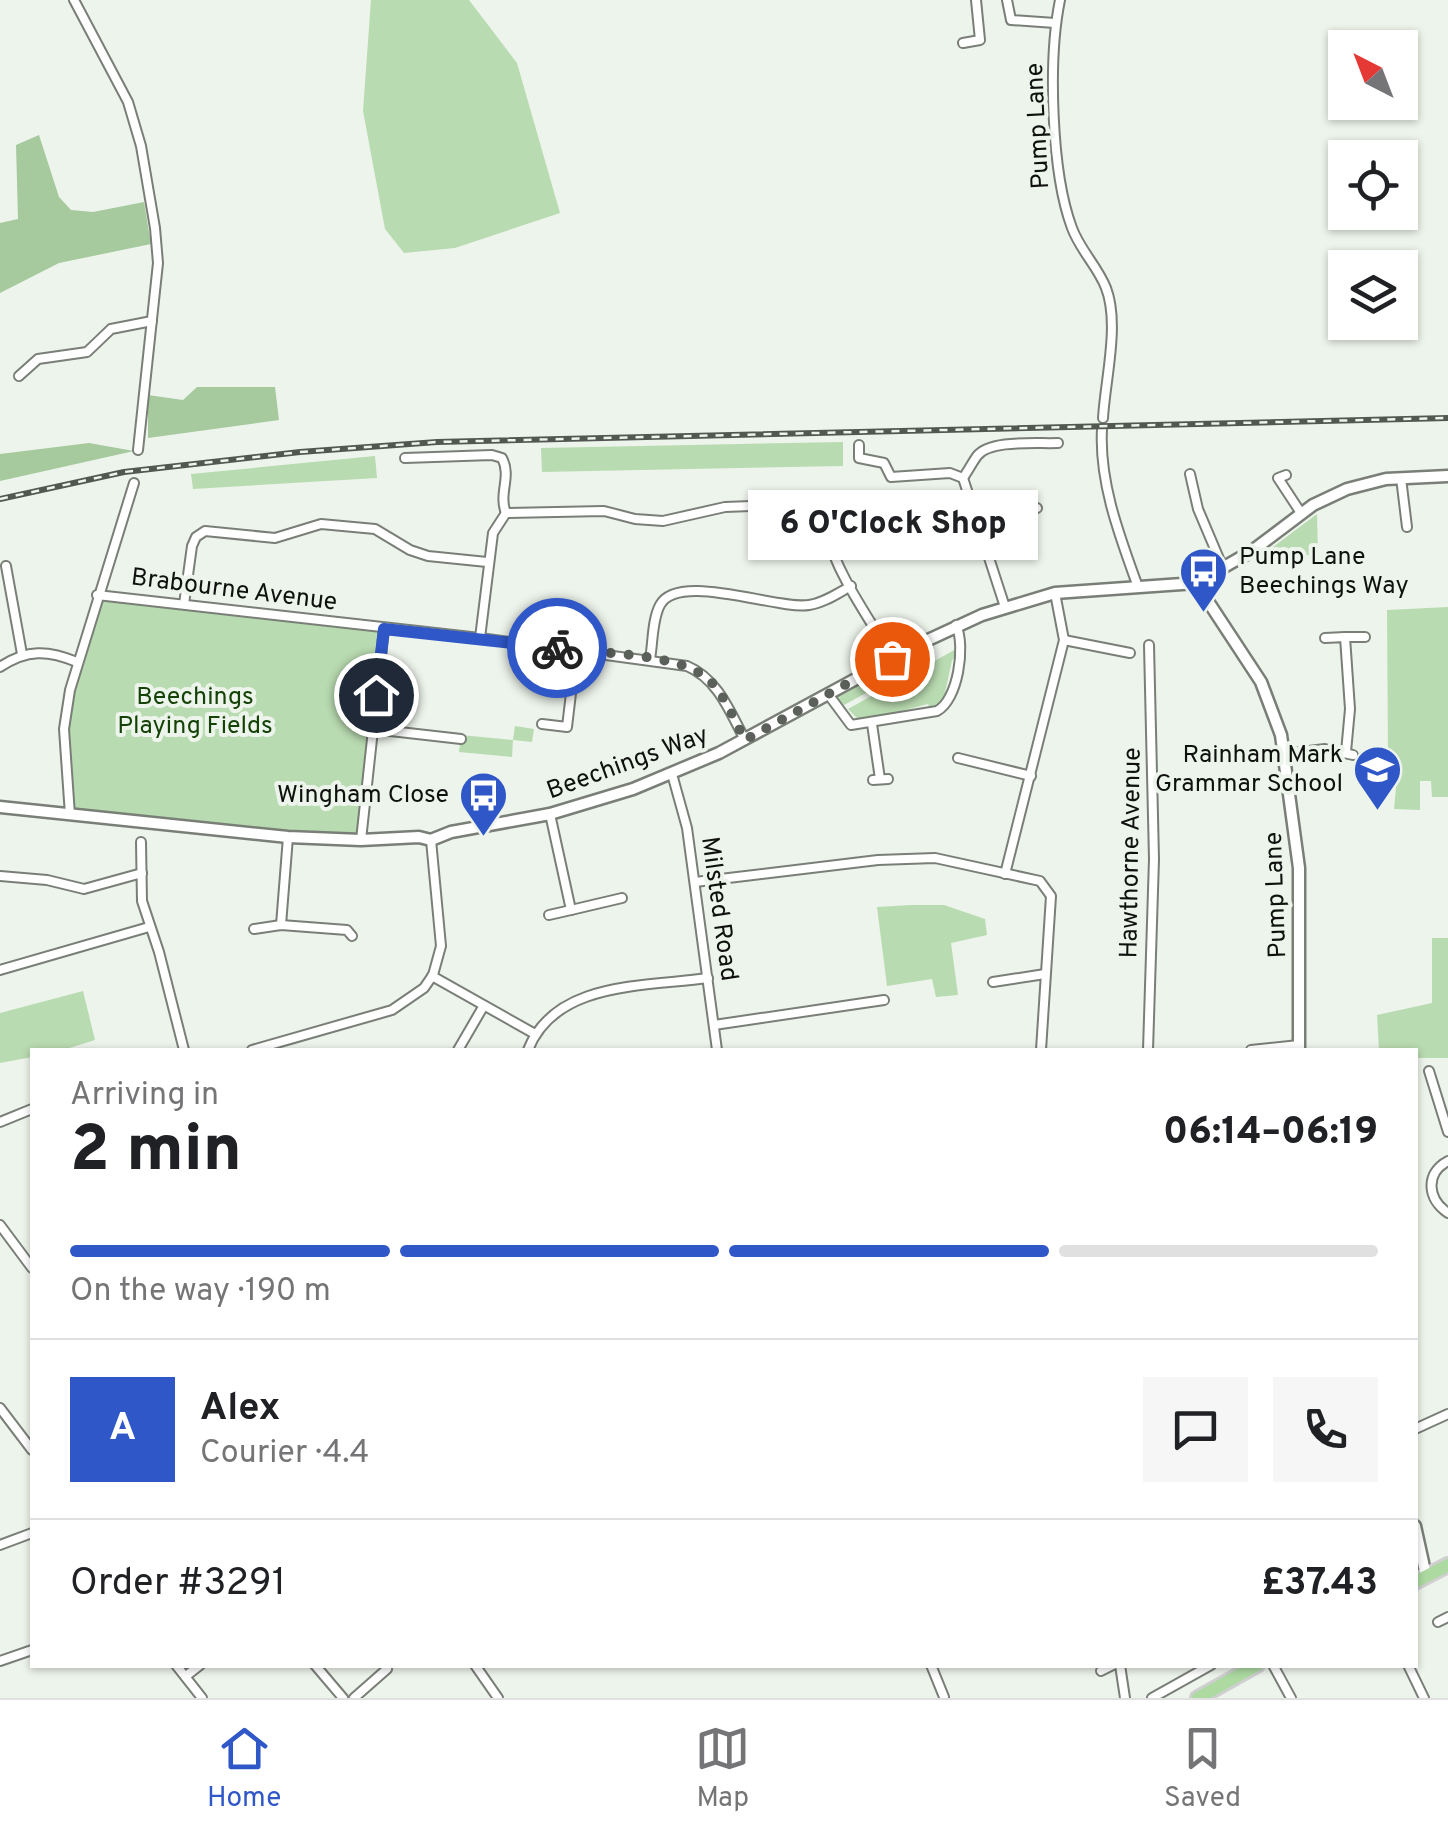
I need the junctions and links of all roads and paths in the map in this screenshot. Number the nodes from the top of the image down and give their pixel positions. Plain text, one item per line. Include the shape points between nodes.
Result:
1 (74, 0) edge
2 (976, 0) edge
3 (1007, 0) edge
4 (1060, 0) edge
5 (1055, 22) junction
6 (963, 42) dead end
7 (152, 320) junction
8 (19, 376) dead end
9 (1103, 418) dead end
10 (1102, 429) dead end
11 (1058, 444) dead end
12 (859, 445) dead end
13 (138, 450) dead end
14 (405, 458) dead end
15 (1190, 474) dead end
16 (1286, 474) dead end
17 (1448, 476) edge
18 (963, 478) junction
19 (1401, 478) junction
20 (134, 482) dead end
21 (1037, 508) dead end
22 (506, 513) junction
23 (1301, 513) junction
24 (979, 526) junction
25 (1406, 527) dead end
26 (923, 544) dead end
27 (487, 562) junction
28 (6, 566) dead end
29 (1223, 568) junction
30 (1196, 583) junction
31 (851, 586) junction
32 (1138, 587) junction
33 (1055, 593) junction
34 (97, 595) junction
35 (184, 604) junction
36 (1004, 607) junction
37 (956, 626) junction
38 (384, 629) junction
39 (1365, 636) dead end
40 (1345, 637) junction
41 (480, 638) junction
42 (1325, 638) dead end
43 (1064, 640) junction
44 (1149, 645) dead end
45 (576, 651) junction
46 (22, 654) junction
47 (1150, 656) junction
48 (650, 659) junction
49 (892, 659) junction
50 (78, 662) junction
51 (0, 667) edge
52 (828, 694) junction
53 (542, 724) dead end
54 (872, 724) junction
55 (567, 726) junction
56 (373, 728) junction
57 (580, 728) dead end
58 (460, 738) dead end
59 (745, 740) junction
60 (1284, 754) junction
61 (958, 758) dead end
62 (672, 774) junction
63 (1031, 776) junction
64 (880, 779) dead end
65 (0, 807) edge
66 (550, 814) junction
67 (70, 815) junction
68 (288, 837) junction
69 (361, 840) junction
70 (432, 840) junction
71 (141, 842) dead end
72 (142, 873) junction
73 (1005, 874) junction
74 (0, 876) edge
75 (695, 882) junction
76 (622, 898) dead end
77 (570, 910) junction
78 (549, 915) dead end
79 (281, 924) junction
80 (150, 927) junction
81 (254, 929) dead end
82 (352, 936) dead end
83 (0, 970) edge
84 (1046, 974) junction
85 (432, 976) junction
86 (708, 978) junction
87 (993, 982) dead end
88 (884, 1000) dead end
89 (484, 1007) junction
90 (714, 1024) junction
91 (535, 1034) junction
92 (296, 1038) junction
93 (286, 1046) edge
94 (1300, 1047) edge
95 (183, 1048) edge
96 (298, 1048) edge
97 (459, 1048) edge
98 (529, 1048) edge
99 (718, 1048) edge
100 (1042, 1048) edge
101 (1148, 1048) edge
102 (1429, 1071) dead end
103 (30, 1111) edge
104 (0, 1122) edge
105 (1448, 1132) edge
106 (1448, 1161) edge
107 (1448, 1213) edge
108 (0, 1225) edge
109 (30, 1265) edge
110 (1, 1411) edge
111 (1448, 1414) edge
112 (1418, 1427) edge
113 (30, 1447) edge
114 (30, 1534) edge
115 (0, 1545) edge
116 (1448, 1565) edge
117 (1420, 1579) edge
118 (1448, 1617) edge
119 (1438, 1622) dead end
120 (30, 1651) edge
121 (0, 1661) edge
122 (179, 1668) edge
123 (196, 1668) edge
124 (318, 1668) edge
125 (480, 1668) edge
126 (932, 1668) edge
127 (1108, 1668) edge
128 (1117, 1668) edge
129 (1186, 1668) edge
130 (1206, 1668) edge
131 (1253, 1668) edge
132 (1275, 1668) edge
133 (1409, 1668) edge
134 (387, 1669) dead end
135 (1101, 1671) dead end
136 (186, 1676) junction
137 (1189, 1678) junction
138 (202, 1698) edge
139 (343, 1698) edge
140 (354, 1698) edge
141 (498, 1698) edge
142 (944, 1698) edge
143 (1125, 1698) edge
144 (1152, 1698) edge
145 (1198, 1698) edge
146 (1291, 1698) edge
147 (1424, 1698) edge

1 - 7 street via 124,93 139,139 158,264
2 - 6 street via 980,40
3 - 5 street via 1011,20
4 - 5 street, Pump Lane
5 - 9 street, Pump Lane via 1060,184 1073,232 1106,289 1110,312
7 - 8 street via 110,329 87,352 38,359
7 - 13 street
10 - 32 street via 1114,514
11 - 18 street via 988,449
12 - 18 street via 858,458 884,463 891,477
14 - 22 street via 502,458
15 - 29 street
16 - 23 street via 1278,478
17 - 19 street, Beechings Way
18 - 24 street
19 - 23 street, Beechings Way via 1347,488
19 - 25 street
20 - 34 street
21 - 24 street
22 - 27 street via 492,533
22 - 31 street via 604,511 663,521 726,507 812,505 824,517
23 - 29 street, Beechings Way
24 - 26 street
24 - 36 street
27 - 35 street via 428,556 374,530 321,524 275,538 205,531 192,546
27 - 41 street
28 - 46 street
29 - 30 street, Beechings Way
30 - 32 street, Beechings Way
30 - 60 street, Pump Lane via 1269,697
31 - 48 street via 808,606 724,592 668,597 657,612
31 - 49 street
32 - 33 street, Beechings Way
33 - 36 street, Beechings Way
33 - 43 street
34 - 35 street, Brabourne Avenue
34 - 50 street
35 - 38 street, Brabourne Avenue
36 - 37 street, Beechings Way
37 - 49 street, Beechings Way
37 - 54 street via 963,644 946,707
38 - 41 street, Brabourne Avenue
38 - 56 street
39 - 40 street
40 - 42 street
40 - 60 street via 1349,753 1325,748
41 - 45 street, Brabourne Avenue
43 - 47 street
43 - 63 street
44 - 47 street, Hawthorne Avenue
45 - 48 street, Brabourne Avenue
45 - 55 street
46 - 50 street via 54,653
46 - 51 street
47 - 101 street, Hawthorne Avenue via 1154,859
48 - 59 street, Brabourne Avenue via 700,672
49 - 52 street, Beechings Way
50 - 67 street via 64,729
52 - 54 street via 852,725
52 - 59 street, Beechings Way
53 - 55 street
54 - 64 street
55 - 57 street
56 - 58 street
56 - 69 street
59 - 62 street, Beechings Way
60 - 94 street, Pump Lane via 1299,868
61 - 63 street
62 - 66 street, Beechings Way
62 - 75 street, Milsted Road
63 - 73 street
65 - 67 street, Beechings Way
66 - 70 street, Beechings Way
66 - 77 street
67 - 68 street, Beechings Way
68 - 69 street, Beechings Way
68 - 79 street
69 - 70 street, Beechings Way
70 - 85 street via 442,942
71 - 72 street
72 - 74 street via 84,888
72 - 80 street
73 - 75 street via 935,858
73 - 84 street via 1040,881 1050,892
75 - 86 street, Milsted Road
76 - 77 street
77 - 78 street
79 - 81 street
79 - 82 street via 347,930
80 - 83 street
80 - 95 street
84 - 87 street
84 - 100 street
85 - 89 street
85 - 92 street via 396,1008
86 - 90 street, Milsted Road
86 - 91 street via 585,996 564,1004
88 - 90 street
89 - 91 street
89 - 97 street
90 - 99 street, Milsted Road
91 - 98 street
92 - 93 street
92 - 96 street
102 - 105 street
103 - 104 street
106 - 107 street via 1430,1179
108 - 109 street
110 - 113 street
111 - 112 street
114 - 115 street
116 - 117 main road
118 - 119 street
120 - 121 street
122 - 136 street
123 - 136 street
124 - 139 street
125 - 141 street
126 - 142 street
127 - 135 street
128 - 143 street
129 - 137 street
130 - 137 street
131 - 145 main road
132 - 146 street
133 - 147 street
134 - 140 street
136 - 138 street
137 - 144 street

